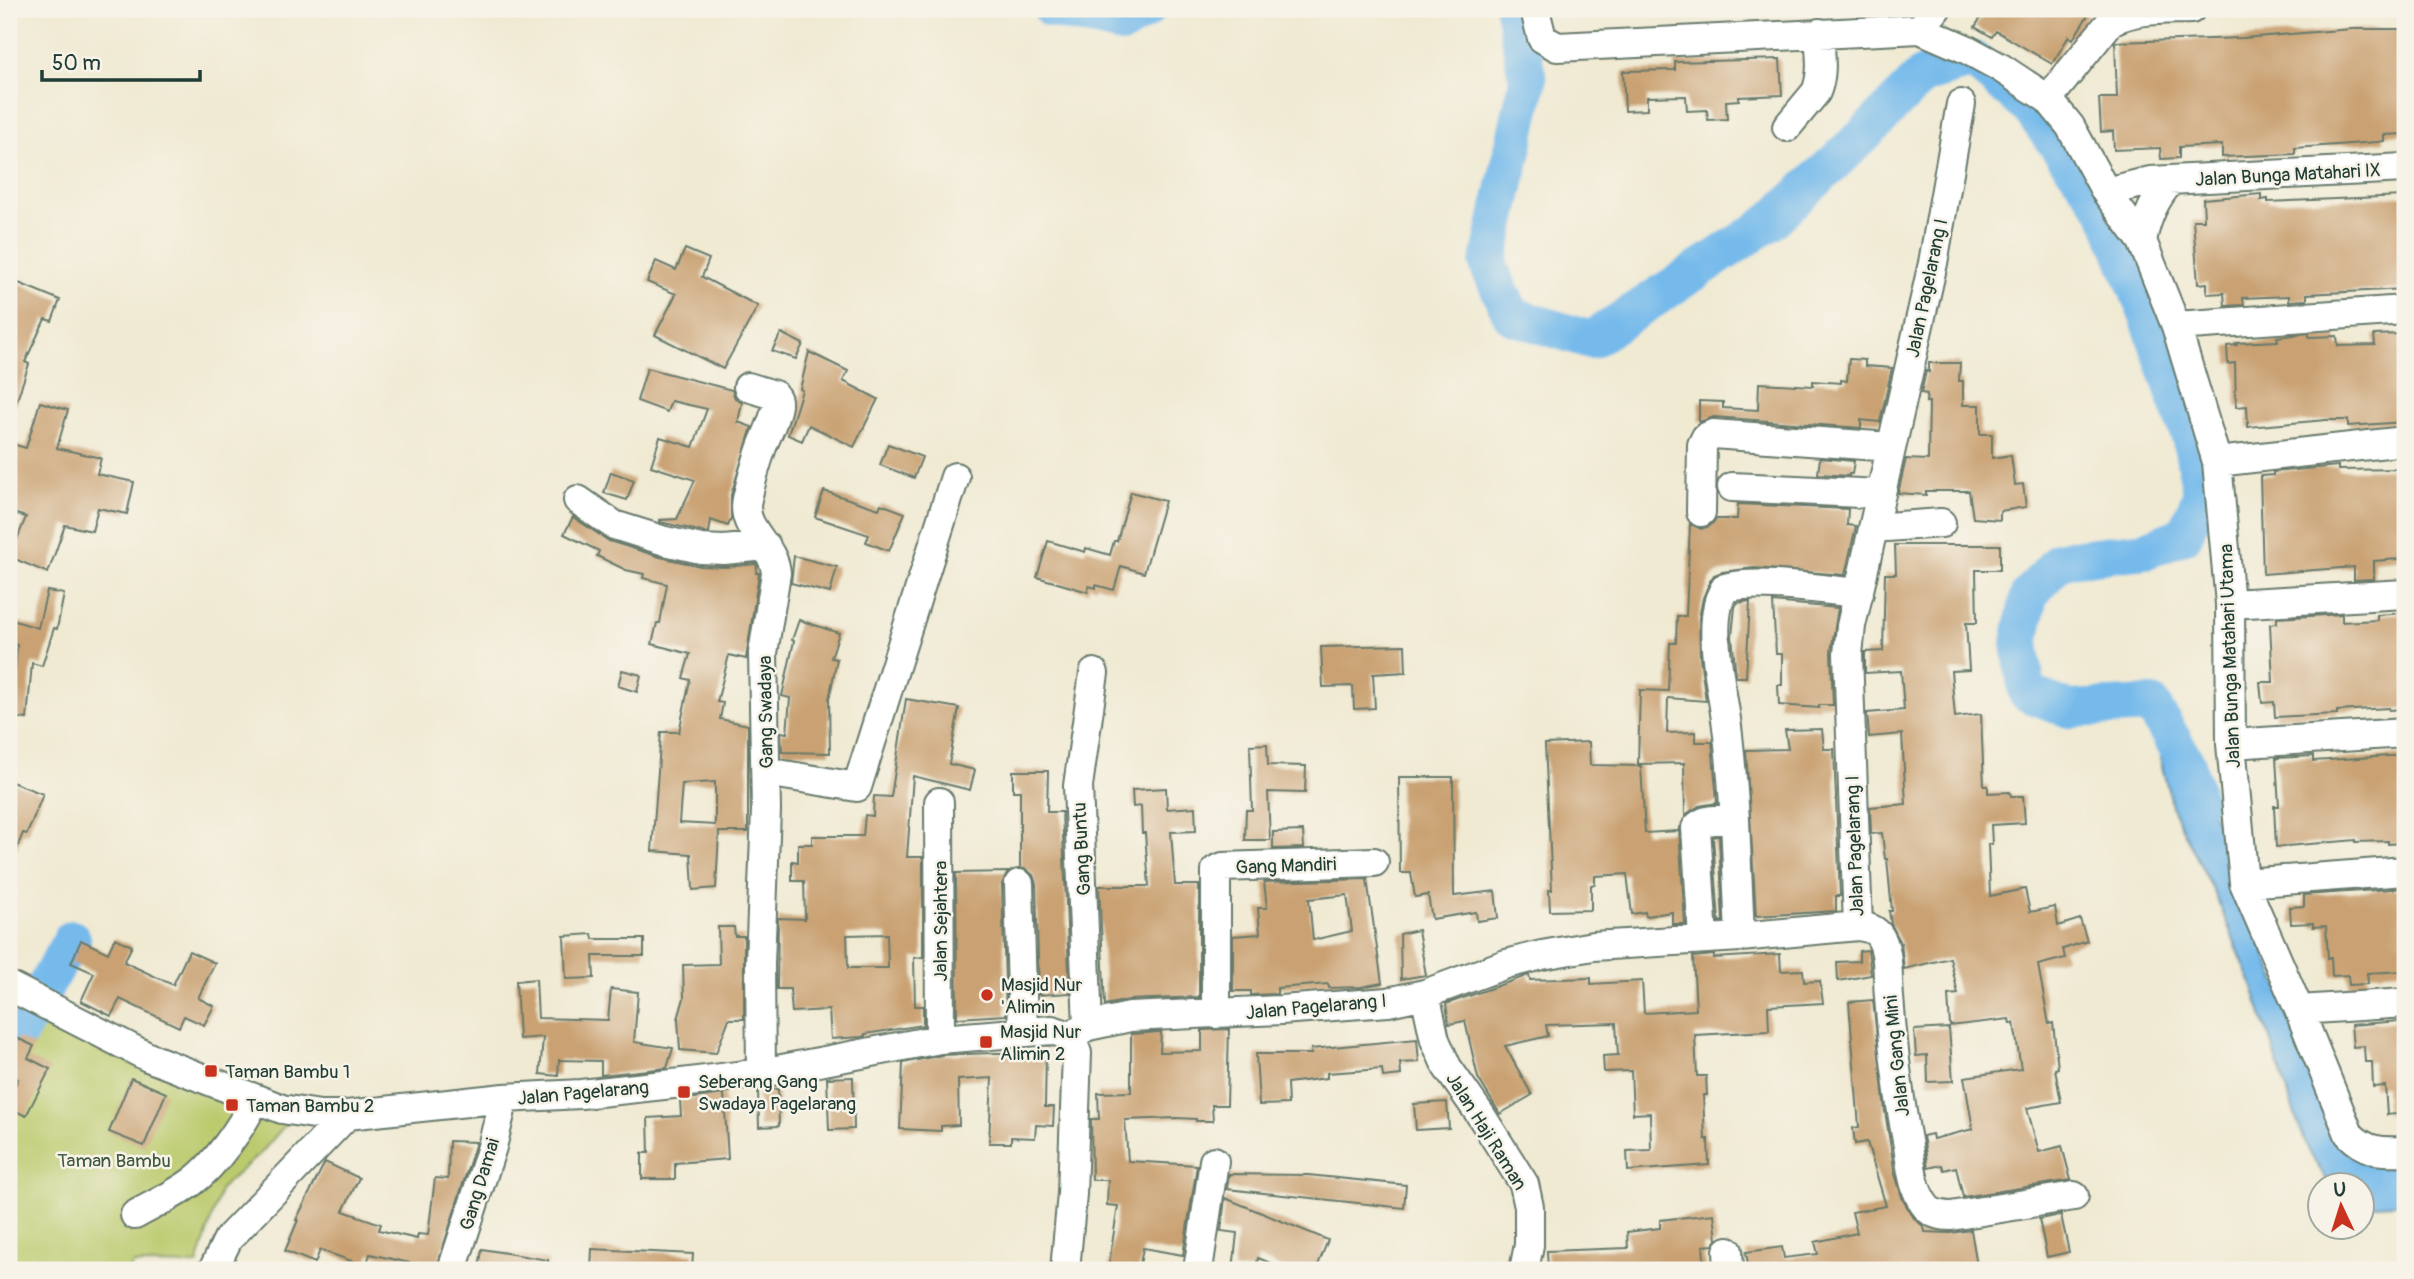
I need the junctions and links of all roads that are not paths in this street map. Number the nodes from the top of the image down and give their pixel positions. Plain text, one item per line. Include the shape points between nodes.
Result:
1 (1537, 9) edge
2 (2191, 9) edge
3 (1928, 19) edge
4 (1819, 33) junction
5 (2048, 99) junction
6 (1961, 104) dead end
7 (1787, 128) dead end
8 (2405, 168) edge
9 (2171, 180) junction
10 (2106, 192) junction
11 (2141, 240) junction
12 (2405, 310) edge
13 (2176, 326) junction
14 (748, 387) dead end
15 (2405, 441) edge
16 (1891, 447) junction
17 (2217, 462) junction
18 (955, 477) dead end
19 (1732, 487) dead end
20 (1881, 494) junction
21 (578, 500) dead end
22 (1701, 512) dead end
23 (1941, 523) dead end
24 (1873, 528) junction
25 (766, 546) junction
26 (1860, 593) junction
27 (2405, 594) edge
28 (2230, 604) junction
29 (1094, 673) dead end
30 (2405, 733) edge
31 (2231, 744) junction
32 (766, 772) junction
33 (939, 802) dead end
34 (1735, 820) junction
35 (1374, 862) dead end
36 (2405, 871) edge
37 (2244, 883) junction
38 (1019, 884) dead end
39 (1858, 926) junction
40 (1740, 937) junction
41 (1703, 938) junction
42 (12, 988) edge
43 (1425, 994) junction
44 (2405, 1003) edge
45 (2299, 1010) junction
46 (1216, 1014) junction
47 (1079, 1031) junction
48 (1023, 1032) junction
49 (940, 1039) junction
50 (761, 1073) junction
51 (503, 1098) junction
52 (255, 1099) junction
53 (346, 1115) junction
54 (2405, 1151) edge
55 (1214, 1161) dead end
56 (2074, 1196) dead end
57 (135, 1216) dead end
58 (213, 1270) edge
59 (452, 1270) edge
60 (1065, 1270) edge
61 (1198, 1270) edge
62 (1524, 1270) edge

1 - 4 street, Jalan Bunga Matahari Utama via 1542,38 1557,47
2 - 5 street via 2138,11 2111,21
3 - 4 street, Jalan Bunga Matahari Utama
3 - 5 street, Jalan Bunga Matahari Utama
4 - 7 street via 1819,85
5 - 10 street, Jalan Bunga Matahari Utama via 2070,126
6 - 16 street, Jalan Pagelarang I via 1933,263
8 - 9 street, Jalan Bunga Matahari IX
9 - 10 street, Jalan Bunga Matahari IX
9 - 11 street, Jalan Bunga Matahari IX via 2153,205
10 - 11 street, Jalan Bunga Matahari Utama
11 - 13 street, Jalan Bunga Matahari Utama
12 - 13 street
13 - 17 street, Jalan Bunga Matahari Utama
14 - 25 street, Gang Swadaya via 777,400 746,503 750,528
15 - 17 street
16 - 20 street, Jalan Pagelarang I
16 - 22 street via 1713,434 1702,445
17 - 28 street, Jalan Bunga Matahari Utama
18 - 32 street via 857,787
19 - 20 street
20 - 24 street, Jalan Pagelarang I
21 - 25 street via 614,526 664,541 701,549
23 - 24 street
24 - 26 street, Jalan Pagelarang I
25 - 32 street, Gang Swadaya via 776,573 763,653
26 - 34 street via 1754,585 1733,586 1722,593 1716,620 1716,664
26 - 39 street, Jalan Pagelarang I via 1848,654
27 - 28 street
28 - 31 street, Jalan Bunga Matahari Utama
29 - 47 street, Gang Buntu via 1078,786
30 - 31 street
31 - 37 street, Jalan Bunga Matahari Utama
32 - 50 street, Gang Swadaya
33 - 49 street, Jalan Sejahtera
34 - 40 street
34 - 41 street via 1704,821 1696,828
35 - 46 street, Gang Mandiri via 1216,870
36 - 37 street
37 - 45 street, Jalan Bunga Matahari Utama
38 - 48 street
39 - 40 street, Jalan Pagelarang I
39 - 56 street, Jalan Gang Mini via 1872,929 1882,943 1900,1108 1912,1170 1928,1210 1951,1216
40 - 41 street, Jalan Pagelarang I
41 - 43 street, Jalan Pagelarang I via 1593,946 1542,955
42 - 52 street, Jalan Pagelarang via 148,1057
43 - 46 street, Jalan Pagelarang I via 1357,1006
43 - 62 street, Jalan Haji Raman via 1435,1040 1447,1067 1524,1184 1529,1207
44 - 45 street
45 - 54 street, Jalan Bunga Matahari Utama via 2348,1134 2376,1152
46 - 47 street, Jalan Pagelarang I via 1130,1017
47 - 48 street, Jalan Pagelarang
47 - 60 street
48 - 49 street, Jalan Pagelarang
49 - 50 street, Jalan Pagelarang
50 - 51 street, Jalan Pagelarang via 581,1094
51 - 53 street, Jalan Pagelarang
51 - 59 street, Gang Damai
52 - 53 street, Jalan Pagelarang via 299,1112
52 - 57 street via 208,1168
53 - 58 street via 228,1240
55 - 61 street

